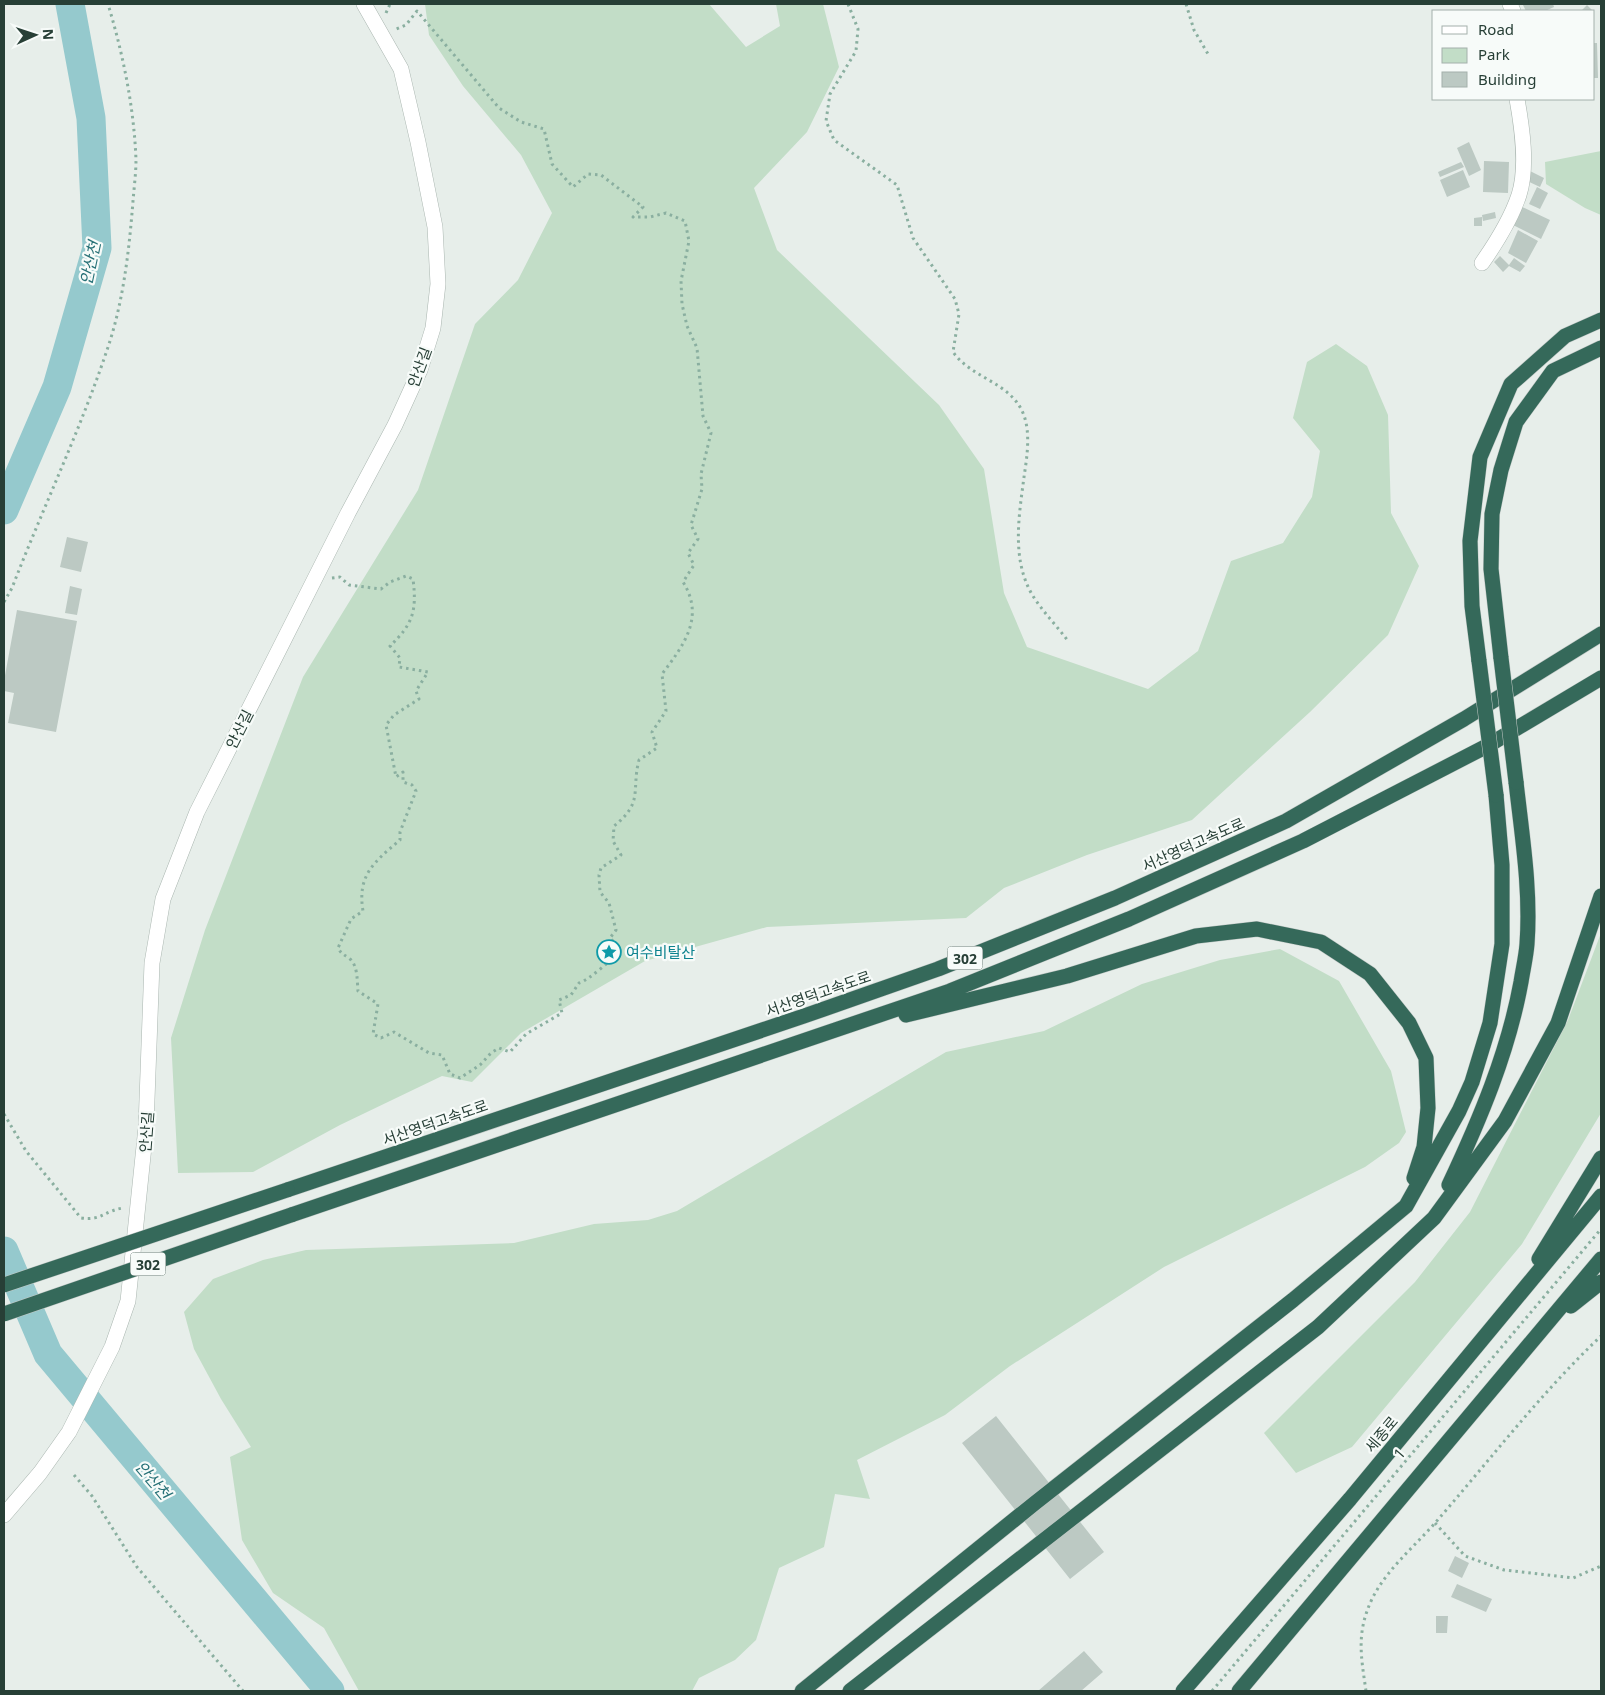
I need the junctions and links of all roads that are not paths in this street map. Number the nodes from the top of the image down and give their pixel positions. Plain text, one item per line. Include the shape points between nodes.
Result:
1 (364, 4) edge
2 (1518, 100) edge
3 (1482, 263) dead end
4 (1601, 320) edge
5 (1601, 348) edge
6 (1601, 634) edge
7 (1601, 678) edge
8 (1601, 896) edge
9 (816, 1037) junction
10 (1601, 1158) edge
11 (1601, 1196) edge
12 (1406, 1206) junction
13 (1434, 1218) junction
14 (1601, 1259) edge
15 (1601, 1282) edge
16 (4, 1285) edge
17 (1509, 1307) junction
18 (4, 1314) edge
19 (1546, 1325) junction
20 (4, 1515) edge
21 (802, 1691) edge
22 (850, 1691) edge
23 (1183, 1691) edge
24 (1238, 1691) edge

1 - 20 street, 안산길 via 401,68 435,227 438,284 433,328 420,370 395,425 197,812 163,899 152,963 148,1097 140,1206 128,1301 112,1347 69,1432
2 - 3 street via 1523,155 1519,194
4 - 12 highway, bridge via 1565,336 1511,384 1480,457 1470,541 1472,606 1496,795 1502,865 1502,944 1490,1023 1472,1082
5 - 13 highway, bridge via 1553,371 1516,422 1492,514 1491,569 1527,877 1527,945 1516,1007 1500,1065 1477,1127
6 - 16 highway, 서산영덕고속도로 / 302, bridge via 1464,719 1286,821 1115,898 938,969 813,1013
7 - 9 highway, 302 via 1487,746 1303,841 1129,918 950,991
8 - 13 highway via 1558,1022 1505,1121
9 - 12 highway via 1067,976 1196,936 1257,929 1322,942 1370,974 1409,1023 1426,1058 1428,1108 1424,1147
9 - 18 highway, 302, bridge
10 - 17 highway
11 - 17 highway, 세종로
12 - 21 highway via 1293,1300
13 - 22 highway via 1318,1328
14 - 19 highway
15 - 19 highway
17 - 23 highway, 세종로 via 1350,1499
19 - 24 highway

